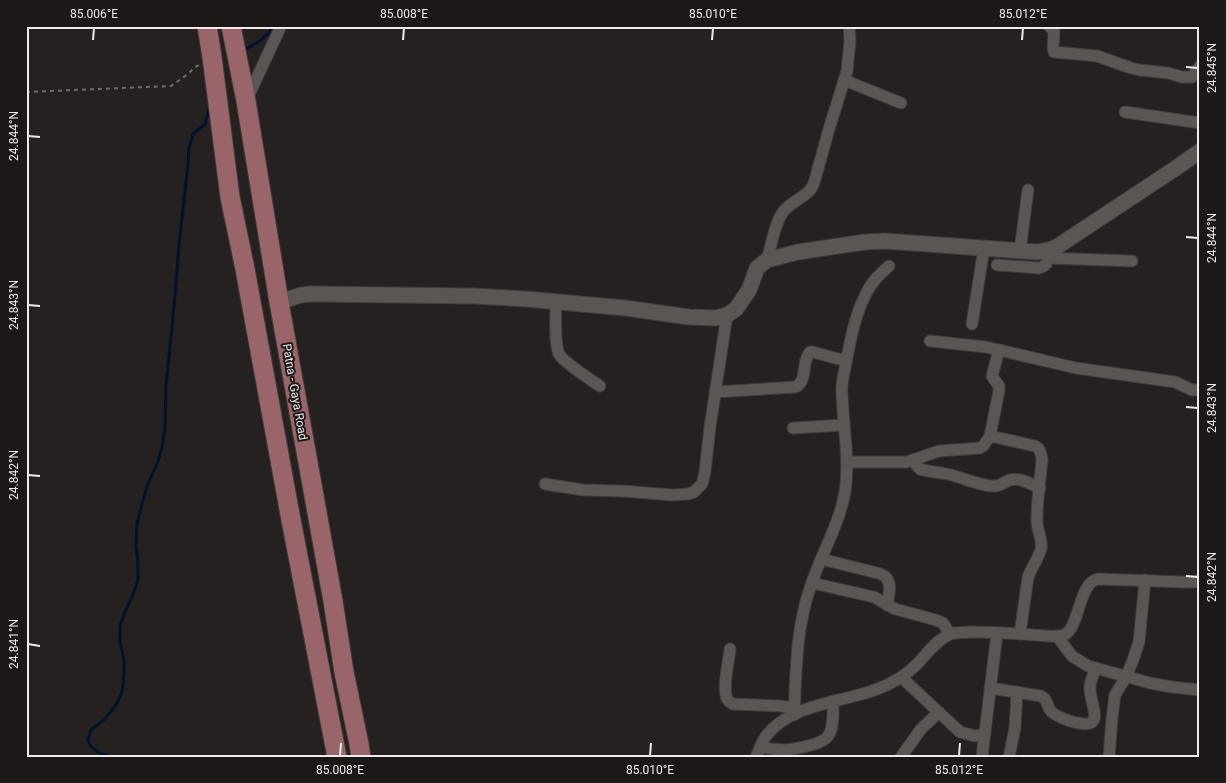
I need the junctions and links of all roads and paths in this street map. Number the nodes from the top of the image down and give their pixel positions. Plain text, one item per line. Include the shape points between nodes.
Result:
1 (207, 26) edge
2 (231, 26) edge
3 (280, 26) edge
4 (849, 26) edge
5 (1049, 26) edge
6 (212, 57) junction
7 (1200, 66) edge
8 (844, 80) junction
9 (26, 92) edge
10 (246, 101) junction
11 (901, 102) dead end
12 (1125, 112) dead end
13 (1200, 123) edge
14 (1200, 151) edge
15 (1028, 190) dead end
16 (984, 248) junction
17 (1020, 251) junction
18 (1050, 254) junction
19 (767, 260) junction
20 (1132, 261) dead end
21 (996, 265) dead end
22 (889, 266) dead end
23 (279, 302) junction
24 (556, 302) junction
25 (727, 315) junction
26 (972, 324) dead end
27 (930, 341) dead end
28 (999, 350) junction
29 (846, 361) junction
30 (600, 386) dead end
31 (1200, 390) edge
32 (715, 392) junction
33 (844, 425) junction
34 (793, 428) dead end
35 (990, 436) junction
36 (913, 460) junction
37 (847, 462) junction
38 (545, 484) dead end
39 (1040, 488) junction
40 (821, 559) junction
41 (1145, 580) junction
42 (1200, 580) edge
43 (812, 583) junction
44 (887, 605) junction
45 (998, 633) junction
46 (950, 634) junction
47 (1020, 634) junction
48 (1057, 636) junction
49 (730, 649) dead end
50 (1096, 668) junction
51 (901, 677) junction
52 (1126, 677) junction
53 (990, 688) junction
54 (1200, 690) edge
55 (1017, 692) junction
56 (833, 701) junction
57 (794, 712) junction
58 (939, 712) junction
59 (985, 734) junction
60 (758, 752) edge
61 (338, 757) edge
62 (361, 757) edge
63 (901, 757) edge
64 (982, 757) edge
65 (1009, 757) edge
66 (1109, 757) edge

1 - 6 main road
2 - 10 main road, Patna - Gaya Road
3 - 10 street
4 - 8 street via 849,58
5 - 7 street via 1054,31 1054,52 1097,56 1131,68 1182,77 1192,77
6 - 9 path via 171,86
6 - 61 main road via 230,197
8 - 11 street
8 - 19 street via 812,189 782,212
10 - 23 main road, Patna - Gaya Road
12 - 13 street
14 - 18 street
15 - 17 street
16 - 17 street
16 - 19 street via 872,241
16 - 26 street
17 - 18 street
18 - 20 street
18 - 21 street via 1046,265 1040,268
19 - 25 street via 757,268 749,290 736,309
22 - 29 street via 874,281 858,311
23 - 24 street via 312,294 474,296
23 - 62 main road, Patna - Gaya Road
24 - 25 street via 689,317
24 - 30 street via 558,353
25 - 32 street
27 - 28 street
28 - 31 street via 1076,368 1175,382
28 - 35 street via 992,376 999,390
29 - 32 street via 810,352 799,386
29 - 33 street via 842,392
32 - 38 street via 705,472 702,484 694,492 672,495 582,490
33 - 34 street
33 - 37 street
35 - 36 street via 980,448 939,451
35 - 39 street via 1038,448 1042,461
36 - 37 street
36 - 39 street via 920,469 986,485 1000,485 1018,479
37 - 40 street via 843,503
39 - 47 street via 1036,522 1041,544 1028,577
40 - 43 street
40 - 44 street via 887,577 890,587
41 - 42 street
41 - 48 street via 1093,580 1068,632
41 - 52 street via 1139,642
43 - 44 street via 874,597
43 - 57 street via 796,660
44 - 46 street via 943,623
45 - 46 street
45 - 47 street
45 - 53 street
46 - 51 street
47 - 48 street
48 - 50 street via 1072,656
49 - 57 street via 726,684 729,702
50 - 52 street
50 - 55 street via 1090,686 1094,708 1091,723 1066,719 1051,711 1045,699
51 - 56 street via 870,692
51 - 58 street
52 - 54 street
52 - 66 street via 1115,695
53 - 55 street
53 - 59 street
55 - 65 street
56 - 57 street
56 - 60 street via 833,718 827,738 793,750
57 - 60 street via 774,727
58 - 59 street via 960,732 975,736
58 - 63 street via 921,729
59 - 64 street

